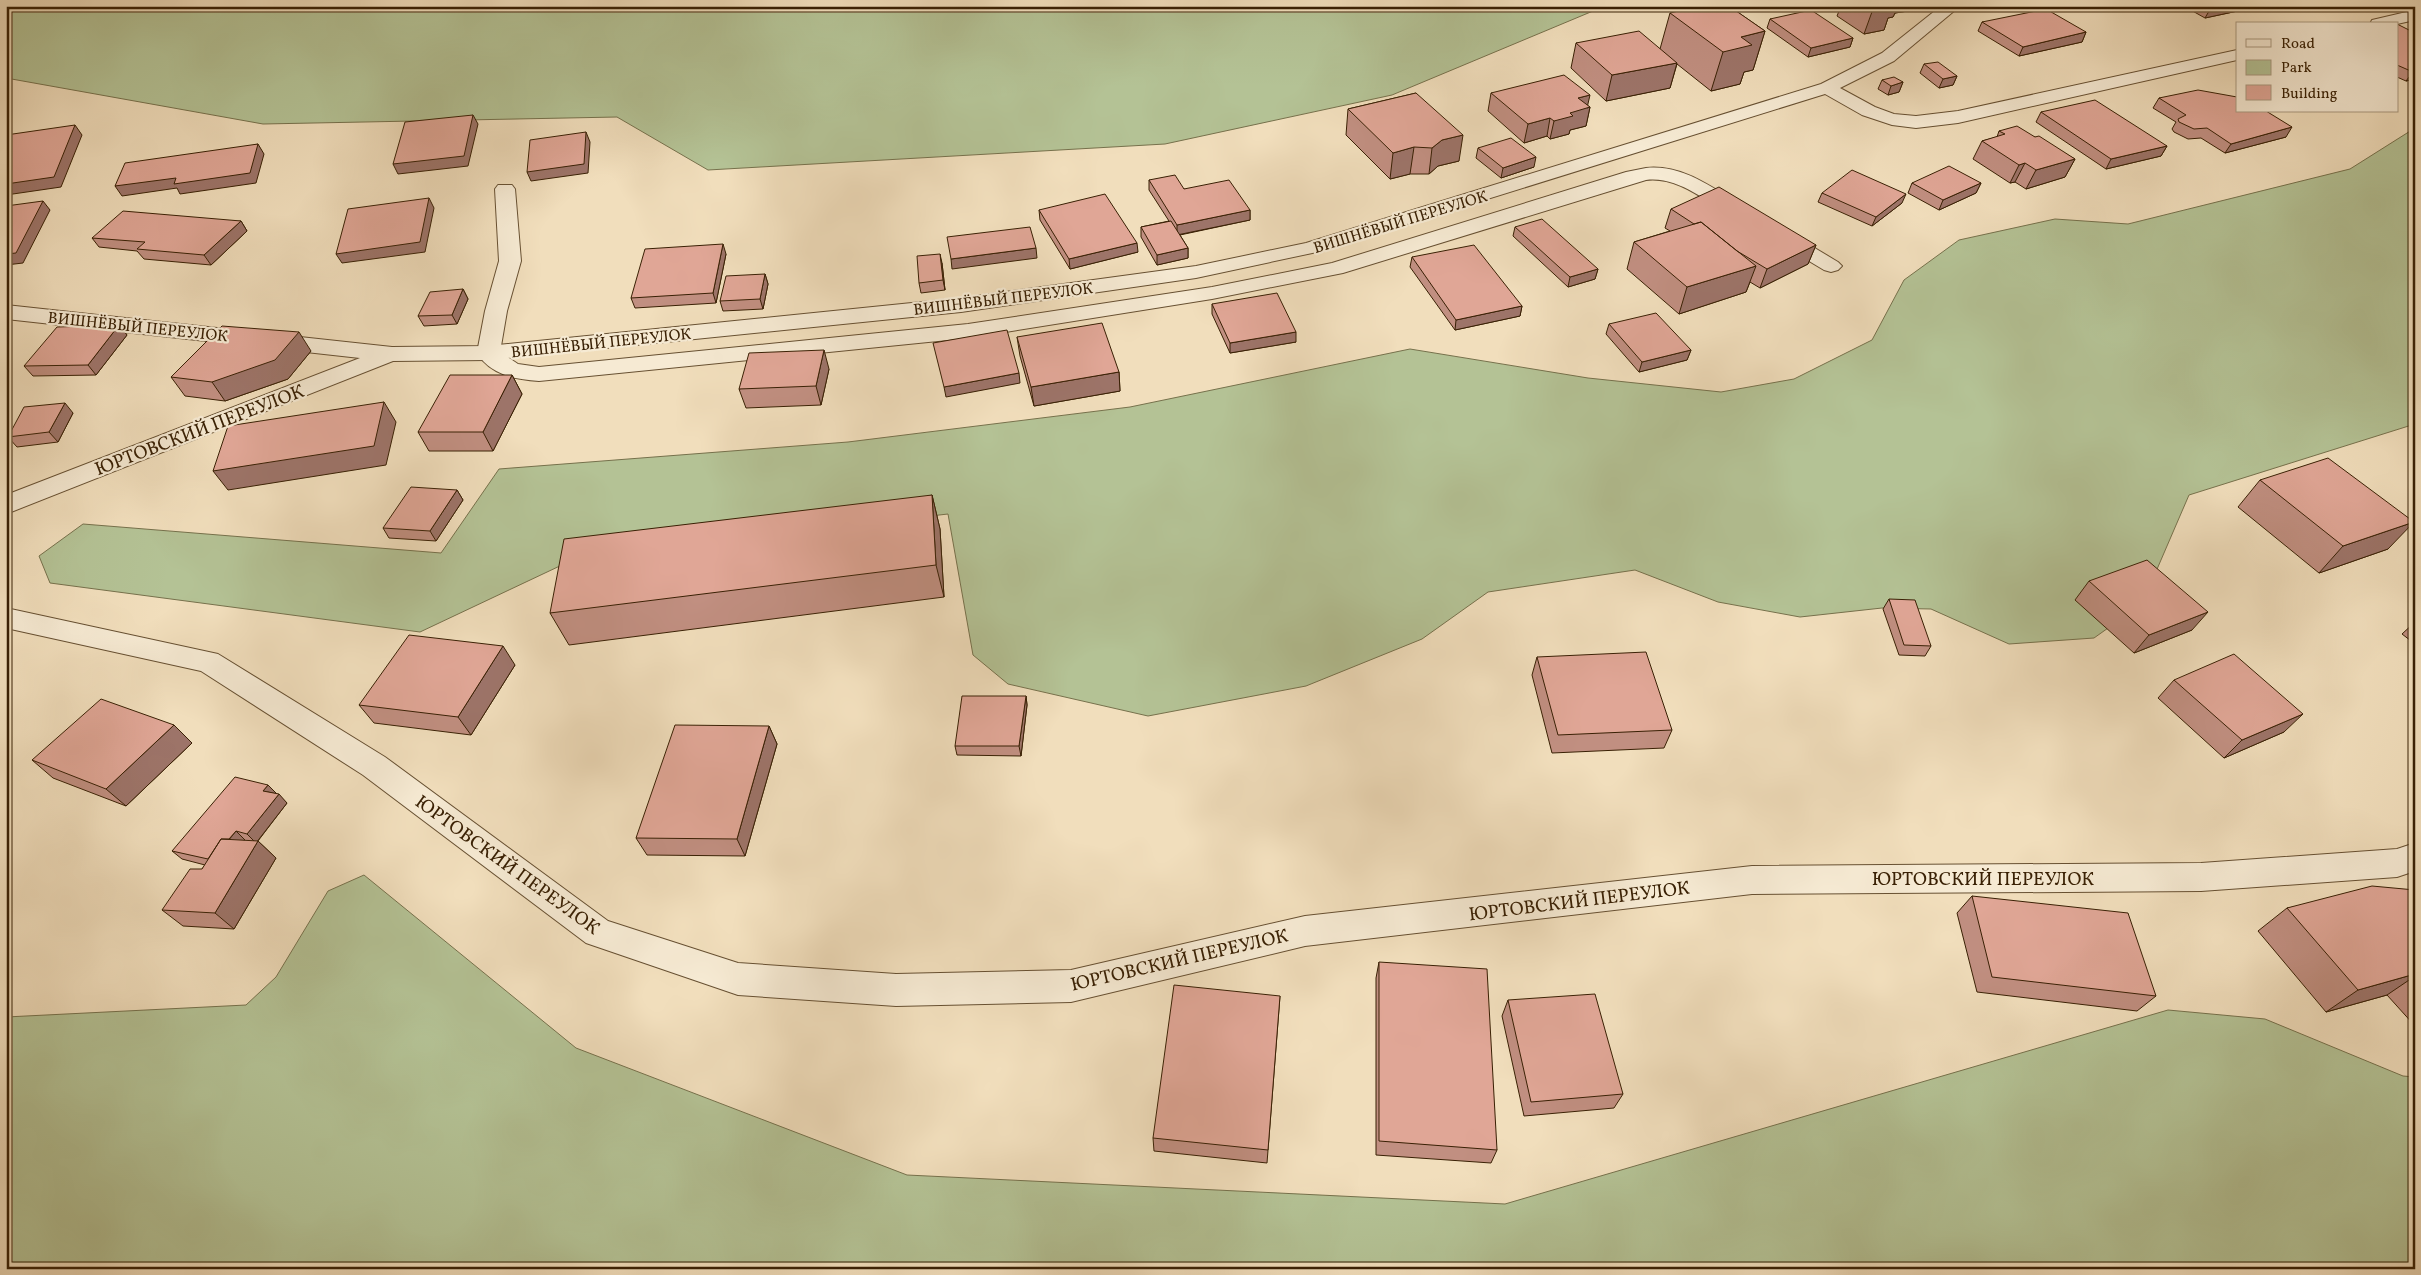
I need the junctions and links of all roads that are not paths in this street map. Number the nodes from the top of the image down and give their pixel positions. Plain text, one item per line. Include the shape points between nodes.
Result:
1 (1952, 6) edge
2 (2415, 16) edge
3 (2387, 22) edge
4 (2236, 55) edge
5 (1827, 88) junction
6 (505, 189) dead end
7 (1831, 266) dead end
8 (6, 312) edge
9 (488, 353) junction
10 (392, 354) junction
11 (6, 505) edge
12 (6, 618) edge
13 (2415, 857) edge

1 - 5 street, ВИШНЁВЫЙ ПЕРЕУЛОК via 1888,57
2 - 3 street
4 - 5 street via 1958,116 1914,122 1887,118 1858,107
5 - 9 street, ВИШНЁВЫЙ ПЕРЕУЛОК via 1310,248 1196,272 960,305
6 - 9 street via 510,261
7 - 9 street via 1695,187 1668,174 1649,173 1336,269 1212,293 968,332 539,374 515,372 498,365
8 - 10 street, ВИШНЁВЫЙ ПЕРЕУЛОК
9 - 10 street, ВИШНЁВЫЙ ПЕРЕУЛОК
10 - 11 street, ЮРТОВСКИЙ ПЕРЕУЛОК
12 - 13 street, ЮРТОВСКИЙ ПЕРЕУЛОК via 208,662 374,766 598,933 738,979 896,990 1071,986 1305,931 1752,880 2201,876 2397,863

